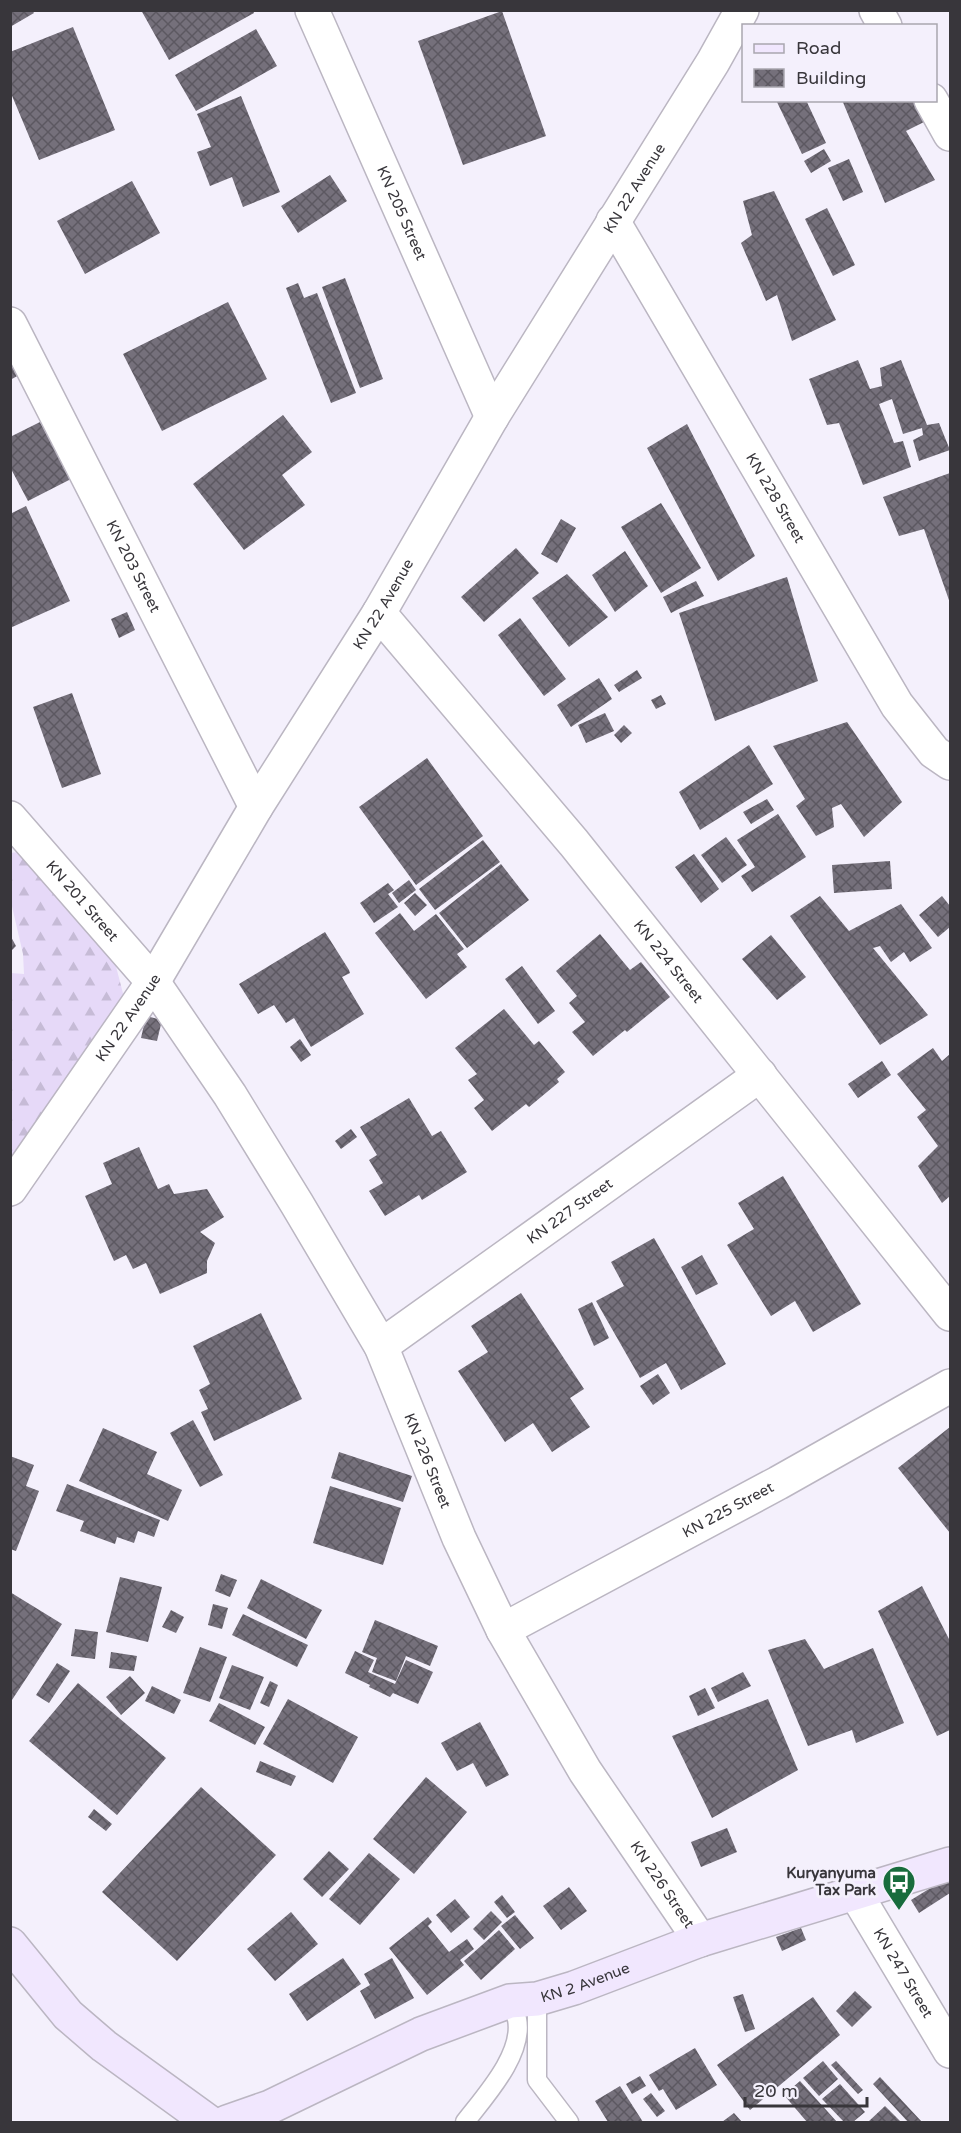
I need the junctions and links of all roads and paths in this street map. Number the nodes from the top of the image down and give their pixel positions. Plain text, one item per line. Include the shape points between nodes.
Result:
1 (312, 10) edge
2 (742, 10) edge
3 (876, 10) edge
4 (884, 24) edge
5 (931, 102) edge
6 (951, 134) edge
7 (613, 221) junction
8 (10, 324) edge
9 (492, 417) junction
10 (379, 613) junction
11 (951, 763) edge
12 (256, 807) junction
13 (10, 818) edge
14 (153, 982) junction
15 (760, 1075) junction
16 (10, 1189) edge
17 (951, 1314) edge
18 (381, 1346) junction
19 (951, 1386) edge
20 (503, 1630) junction
21 (951, 1864) edge
22 (856, 1894) junction
23 (700, 1940) junction
24 (10, 1944) edge
25 (524, 2000) junction
26 (951, 2051) edge
27 (209, 2122) edge
28 (227, 2122) edge
29 (465, 2122) edge
30 (569, 2122) edge

1 - 9 street, KN 205 Street
2 - 7 street, KN 22 Avenue
3 - 4 street
5 - 6 street
7 - 9 street, KN 22 Avenue
7 - 11 street, KN 228 Street via 897,705 934,752
8 - 12 street, KN 203 Street
9 - 10 street, KN 22 Avenue
10 - 12 street, KN 22 Avenue
10 - 15 street, KN 224 Street via 574,843
12 - 14 street, KN 22 Avenue
13 - 14 street, KN 201 Street
14 - 16 street, KN 22 Avenue
14 - 18 street, KN 226 Street via 230,1095
15 - 17 street, KN 224 Street
15 - 18 street, KN 227 Street
18 - 20 street, KN 226 Street via 459,1538
19 - 20 street, KN 225 Street
20 - 23 street, KN 226 Street via 585,1771
21 - 22 main road, KN 2 Avenue
22 - 23 main road, KN 2 Avenue
22 - 26 street, KN 247 Street
23 - 25 main road, KN 2 Avenue via 574,1988
24 - 27 main road via 68,2015
25 - 28 main road, KN 2 Avenue via 422,2034 270,2107
25 - 29 lane via 517,2020 514,2053
25 - 30 lane via 537,2080

